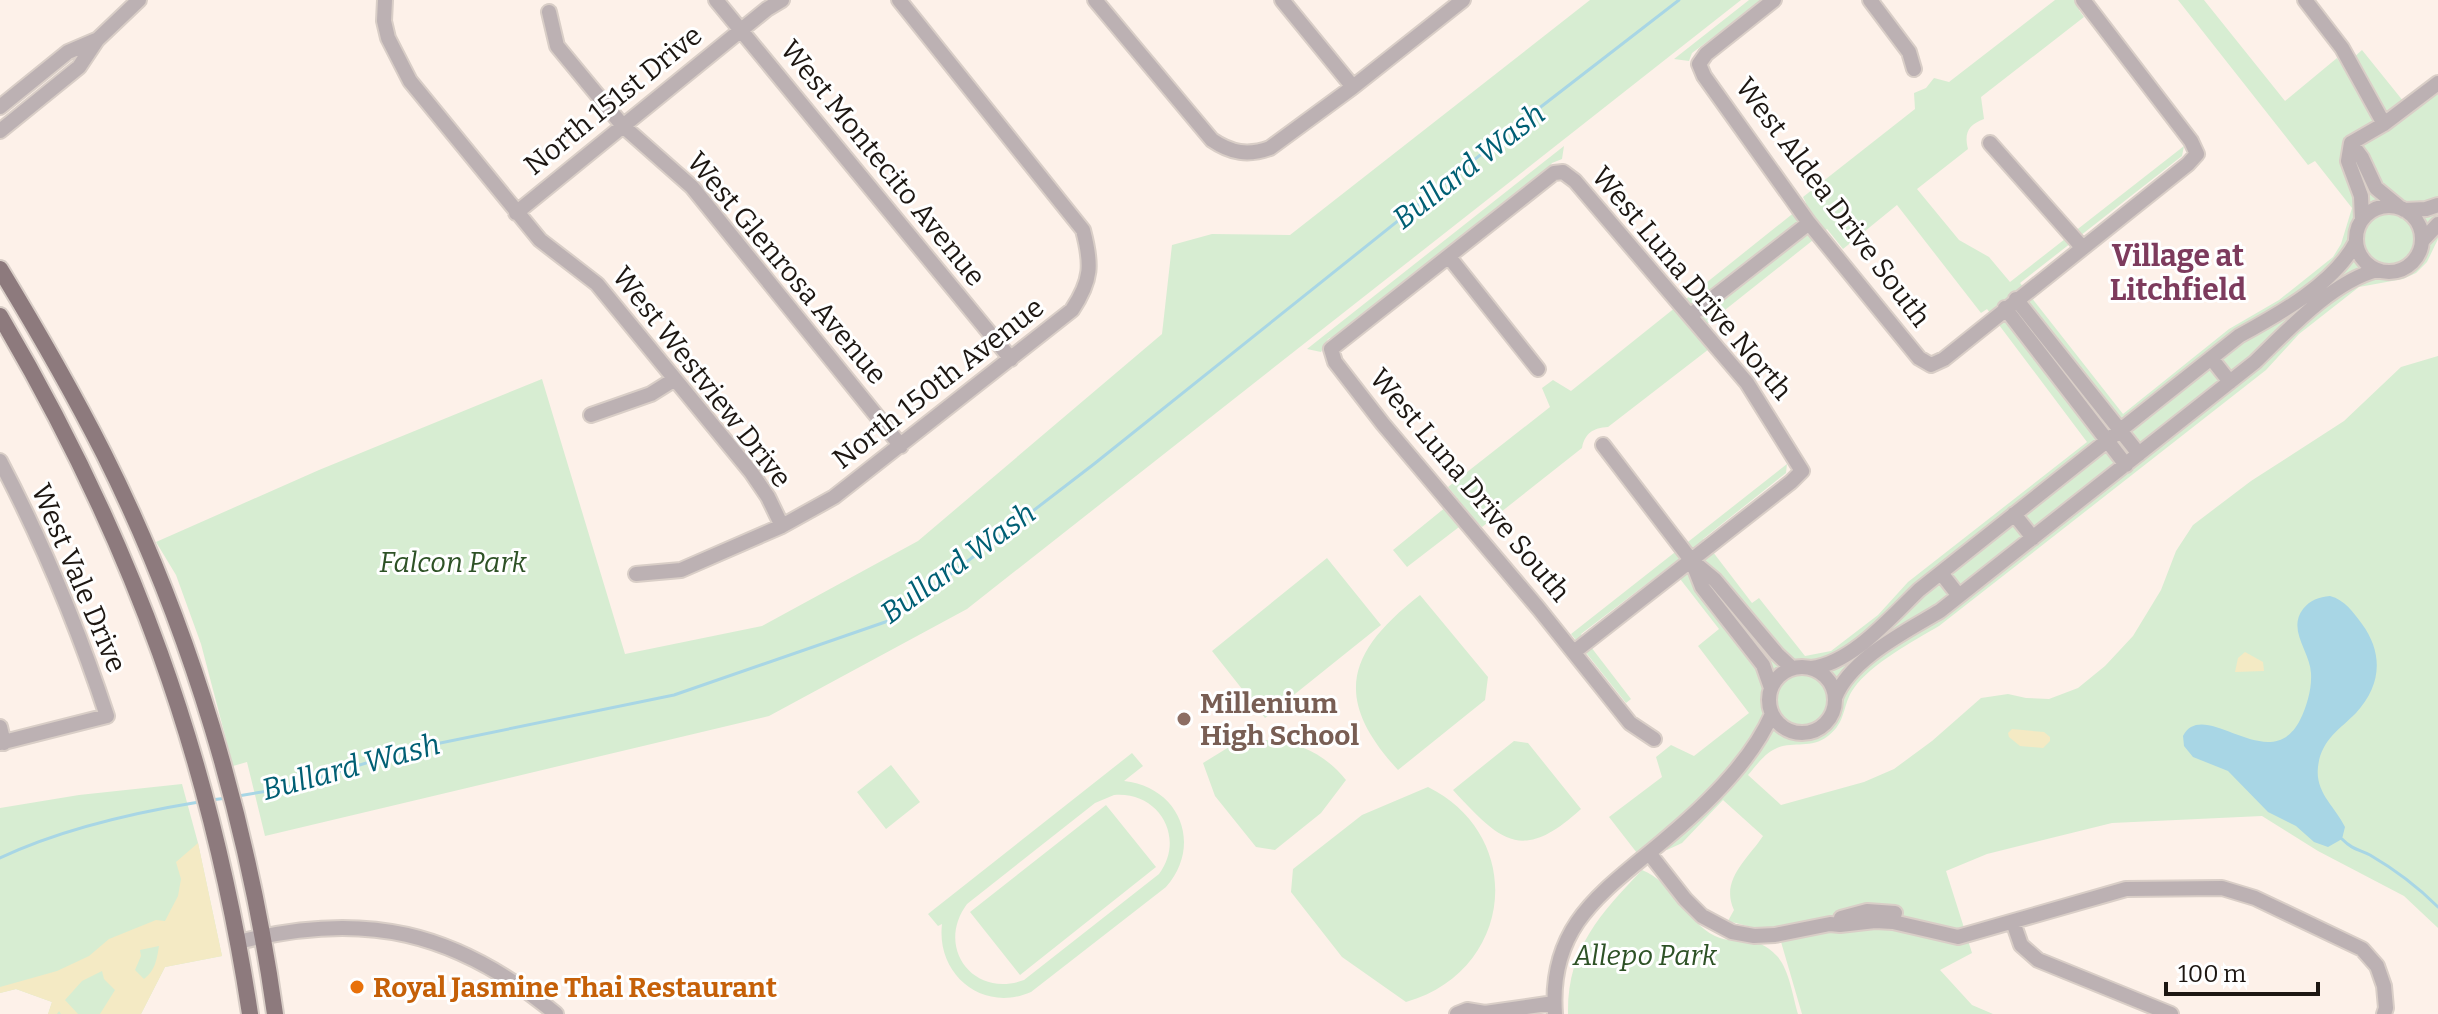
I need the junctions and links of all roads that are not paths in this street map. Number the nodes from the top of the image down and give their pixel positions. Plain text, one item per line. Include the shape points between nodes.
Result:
1 (139, 0) edge
2 (385, 0) edge
3 (716, 0) edge
4 (782, 0) edge
5 (899, 0) edge
6 (1095, 0) edge
7 (1282, 0) edge
8 (1463, 0) edge
9 (1774, 0) edge
10 (1870, 0) edge
11 (2083, 0) edge
12 (2305, 0) edge
13 (549, 12) dead end
14 (741, 30) junction
15 (97, 40) junction
16 (1914, 69) dead end
17 (2438, 83) edge
18 (1353, 87) junction
19 (0, 107) edge
20 (2384, 124) junction
21 (623, 126) junction
22 (0, 131) edge
23 (1990, 143) dead end
24 (2351, 143) junction
25 (2438, 205) edge
26 (2402, 208) junction
27 (516, 213) junction
28 (2362, 220) junction
29 (1809, 223) junction
30 (2438, 224) edge
31 (2423, 240) junction
32 (2356, 242) junction
33 (2082, 247) junction
34 (1449, 257) junction
35 (0, 269) edge
36 (2377, 270) junction
37 (2011, 303) junction
38 (1691, 315) junction
39 (0, 316) edge
40 (2211, 358) junction
41 (1011, 359) junction
42 (1538, 369) dead end
43 (675, 379) junction
44 (2230, 382) junction
45 (591, 415) dead end
46 (2121, 430) junction
47 (2108, 440) junction
48 (1603, 445) dead end
49 (901, 446) junction
50 (2139, 454) junction
51 (0, 461) edge
52 (2126, 465) junction
53 (2014, 514) junction
54 (782, 526) junction
55 (2033, 538) junction
56 (1691, 560) junction
57 (1941, 573) junction
58 (636, 574) dead end
59 (1959, 596) junction
60 (1574, 652) junction
61 (1792, 668) junction
62 (1811, 668) junction
63 (1771, 688) junction
64 (1835, 698) junction
65 (1772, 714) junction
66 (0, 727) edge
67 (1791, 732) junction
68 (1654, 739) dead end
69 (2, 743) edge
70 (1753, 750) junction
71 (1649, 853) junction
72 (2013, 922) junction
73 (264, 936) junction
74 (239, 942) junction
75 (1555, 1009) edge
76 (1484, 1013) edge
77 (250, 1014) edge
78 (275, 1014) edge
79 (556, 1014) edge
80 (1457, 1014) edge
81 (2171, 1014) edge
82 (2384, 1014) edge

1 - 15 street
2 - 27 street, West Westview Drive via 388,38 401,67
3 - 14 street, West Montecito Avenue
4 - 14 street, North 151st Drive
5 - 41 street, North 150th Avenue via 1083,230 1091,260 1086,290 1072,310
6 - 18 street via 1212,140 1237,153 1270,148
7 - 18 street
8 - 18 street
9 - 29 street, West Aldea Drive South via 1699,64
10 - 16 street via 1909,52
11 - 33 street via 2197,154
12 - 20 street via 2342,48
13 - 21 street, West Glenrosa Avenue via 557,46
14 - 21 street, North 151st Drive
14 - 41 street, West Montecito Avenue
15 - 19 street via 68,52
15 - 22 street via 79,67
17 - 20 street
20 - 24 street
21 - 27 street, North 151st Drive
21 - 49 street, West Glenrosa Avenue via 692,187
23 - 33 street
24 - 26 street via 2376,188
24 - 28 street via 2348,161 2361,196
25 - 26 street
26 - 28 street via 2379,208
26 - 31 street via 2418,222
27 - 43 street, West Westview Drive via 540,240 597,284
28 - 32 street
29 - 37 street, West Aldea Drive South via 1919,358 1931,365
29 - 38 street
30 - 31 street
31 - 36 street via 2408,267
32 - 36 street via 2362,259
32 - 40 street via 2333,272
33 - 37 street
34 - 38 street, West Luna Drive North via 1554,173 1563,172
34 - 42 street
34 - 60 street, West Luna Drive South via 1331,349 1335,362
35 - 73 main road via 70,389 138,529 183,642 224,773
36 - 44 street via 2353,278
37 - 46 street
37 - 47 street
38 - 56 street, West Luna Drive North via 1747,383 1802,471
39 - 74 main road via 105,514 157,640 198,767
40 - 44 street
40 - 46 street
41 - 49 street, North 150th Avenue
43 - 45 street via 651,394
43 - 54 street, West Westview Drive via 761,485
44 - 50 street
46 - 47 street
46 - 50 street
47 - 52 street
47 - 53 street
48 - 56 street
49 - 54 street, North 150th Avenue via 834,497
50 - 52 street
51 - 69 street, West Vale Drive via 63,596 107,716
52 - 55 street
53 - 55 street
53 - 57 street
54 - 58 street, North 150th Avenue via 681,570
55 - 59 street
56 - 60 street
56 - 61 street
56 - 63 street via 1702,587 1763,665
57 - 59 street
57 - 62 street via 1842,658
59 - 64 street via 1848,675
60 - 68 street, West Luna Drive South via 1630,723
61 - 62 street
61 - 63 street
62 - 64 street via 1828,680
63 - 65 street
64 - 67 street via 1830,719 1822,727
65 - 67 street
65 - 70 street
66 - 69 street
67 - 70 street
70 - 71 street
71 - 72 street via 1694,908 1732,932 1775,935 1842,917 1899,913 1927,929 1958,937
71 - 75 street via 1599,893 1580,917 1558,969
72 - 81 street via 2021,945 2038,960
72 - 82 street via 2126,889 2222,888 2269,904 2362,949 2377,966 2384,986
73 - 74 street
73 - 78 main road
73 - 79 street via 346,926 418,937 487,965
74 - 77 main road
75 - 76 street
76 - 80 street

